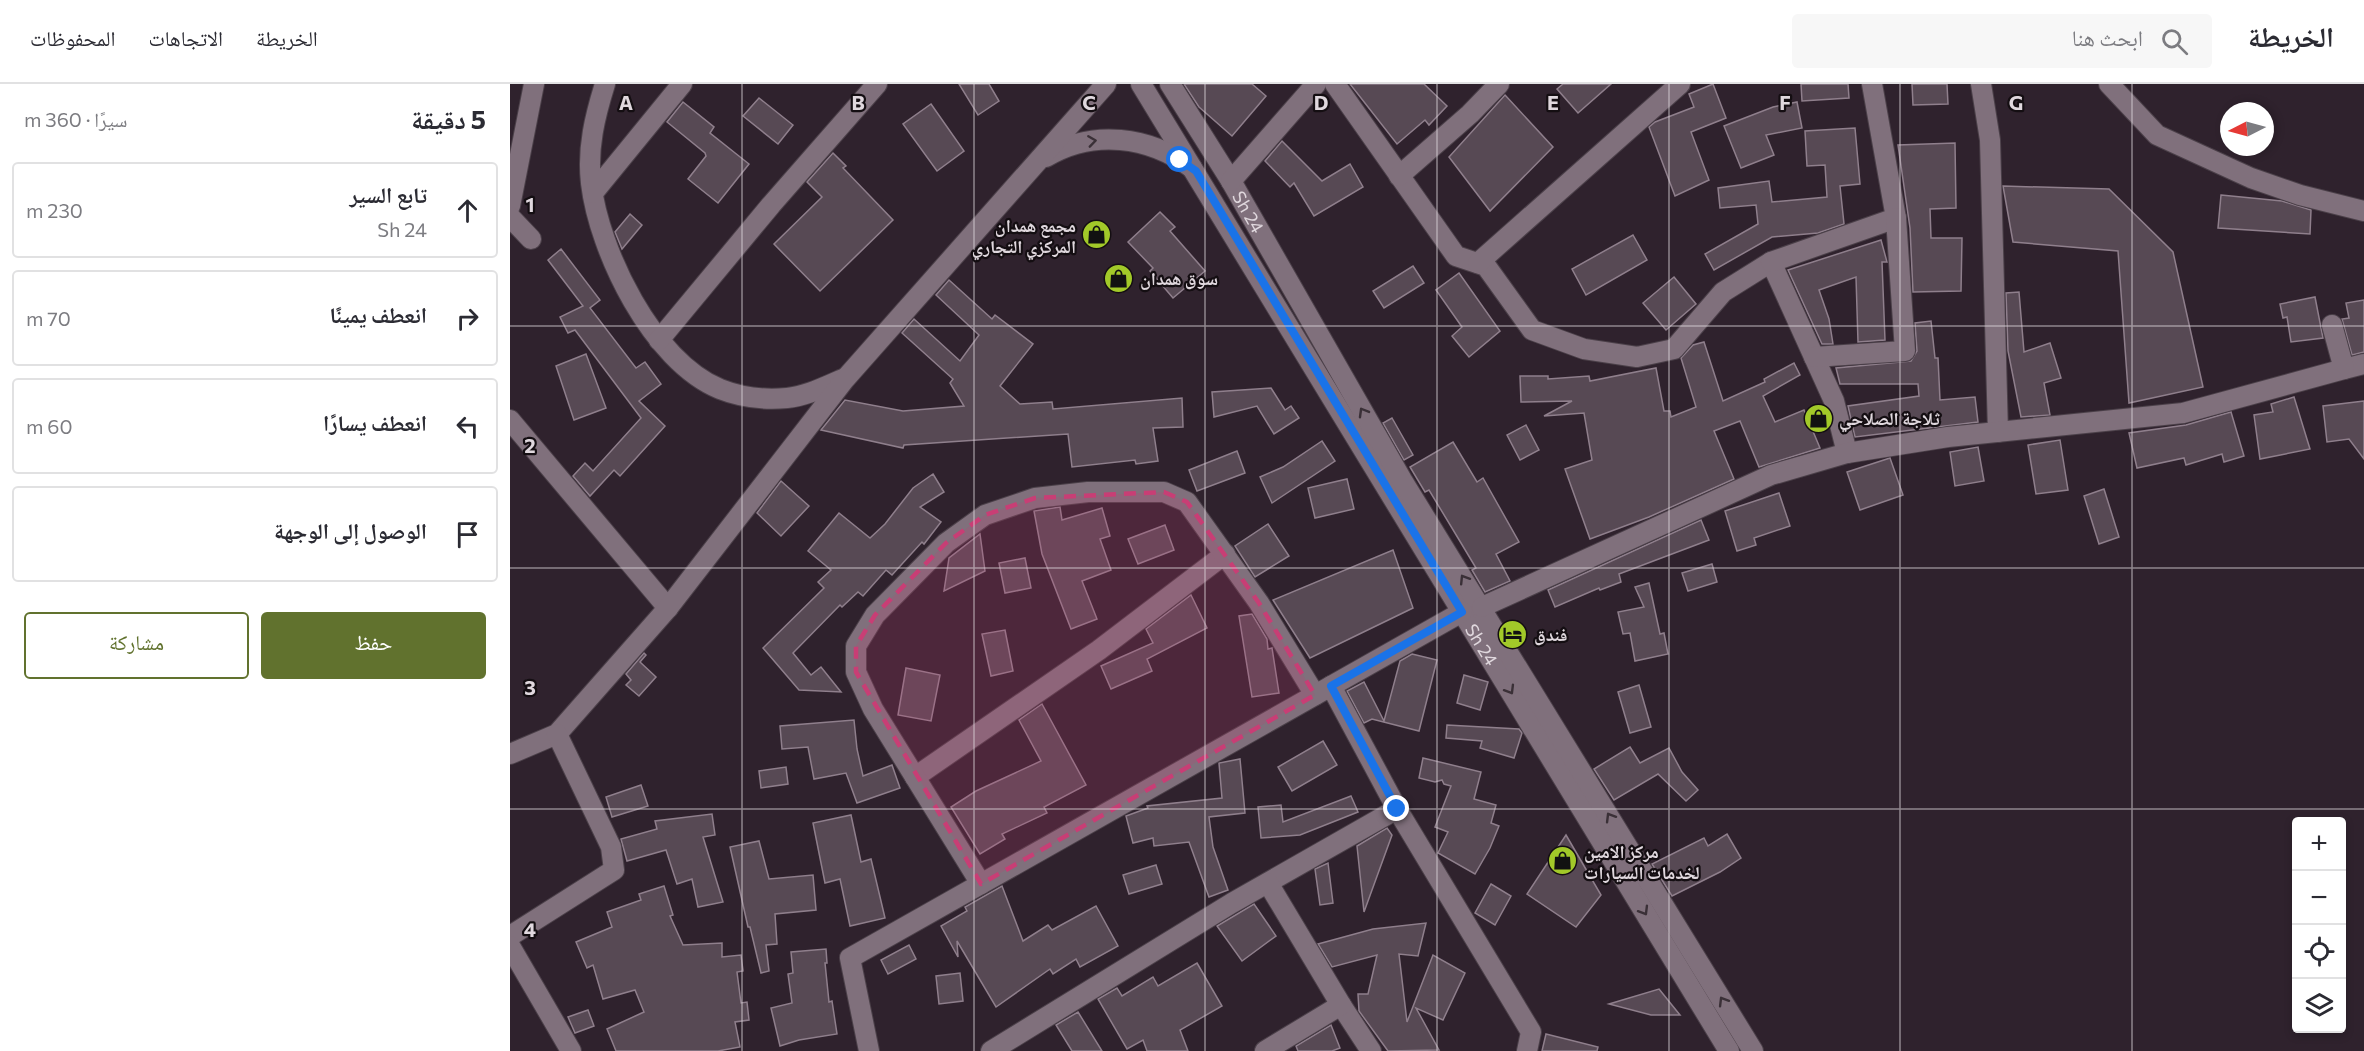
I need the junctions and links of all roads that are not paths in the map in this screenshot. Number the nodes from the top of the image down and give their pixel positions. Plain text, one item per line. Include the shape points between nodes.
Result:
1 (534, 84) edge
2 (605, 84) edge
3 (682, 84) edge
4 (877, 84) edge
5 (1106, 84) edge
6 (1141, 84) edge
7 (1170, 84) edge
8 (1316, 84) edge
9 (1335, 84) edge
10 (1499, 84) edge
11 (1680, 84) edge
12 (1872, 84) edge
13 (1981, 84) edge
14 (2109, 84) edge
15 (1038, 161) junction
16 (1196, 171) junction
17 (1399, 176) junction
18 (1231, 181) junction
19 (593, 194) junction
20 (510, 206) edge
21 (2364, 211) edge
22 (510, 217) edge
23 (1896, 218) junction
24 (531, 239) dead end
25 (1771, 262) junction
26 (1478, 264) junction
27 (2332, 326) dead end
28 (659, 340) junction
29 (1814, 357) junction
30 (2364, 364) edge
31 (2344, 369) junction
32 (845, 379) junction
33 (510, 420) edge
34 (1998, 432) junction
35 (1847, 453) junction
36 (1225, 554) junction
37 (668, 608) junction
38 (1482, 608) junction
39 (1462, 612) junction
40 (1323, 691) junction
41 (557, 734) junction
42 (510, 754) edge
43 (915, 777) junction
44 (1397, 809) junction
45 (1268, 883) junction
46 (981, 884) junction
47 (510, 936) edge
48 (510, 946) edge
49 (1341, 1005) junction
50 (571, 1051) edge
51 (869, 1051) edge
52 (991, 1051) edge
53 (1265, 1051) edge
54 (1371, 1051) edge
55 (1527, 1051) edge
56 (1729, 1051) edge
57 (1753, 1051) edge

1 - 20 street
2 - 19 street via 593,125
3 - 19 street
4 - 28 street
5 - 15 street
6 - 16 street, Sh 24
7 - 18 street, Sh 24
8 - 18 street
9 - 17 street
10 - 17 street
11 - 26 street
12 - 23 street
13 - 34 street via 1990,140
14 - 21 street via 2157,135 2251,178
15 -> 16 street via 1072,145 1109,139 1146,144
15 - 32 street
16 - 39 street, Sh 24
17 - 26 street via 1456,256
38 -> 18 street, Sh 24 via 1402,480
19 - 28 street via 626,290
22 - 24 street
23 - 25 street
23 - 29 street via 1905,351
25 - 26 street via 1723,292 1674,349 1637,357 1584,349 1532,330 1486,266
25 - 29 street
27 - 31 street
28 - 32 street via 698,376 718,388 743,395 788,398
29 - 35 street via 1834,401
30 - 31 street
31 - 34 street via 2182,413
32 - 37 street
33 - 37 street
34 - 35 street
35 - 38 street via 1771,475
36 - 40 street
36 - 43 street via 1099,650
36 - 43 street via 1186,502 1164,492 1088,492 1035,498 984,515 946,543 875,615 856,646 856,672 873,709
37 - 41 street
57 -> 38 street, Sh 24
39 - 40 street
39 -> 56 street, Sh 24
40 - 44 street
40 - 46 street
41 - 42 street
41 - 47 street via 611,847 614,870
43 - 46 street
44 - 45 street
44 - 55 street via 1531,1032
45 - 49 street
45 - 52 street
46 - 51 street via 850,958
48 - 50 street
49 - 53 street
49 - 54 street

